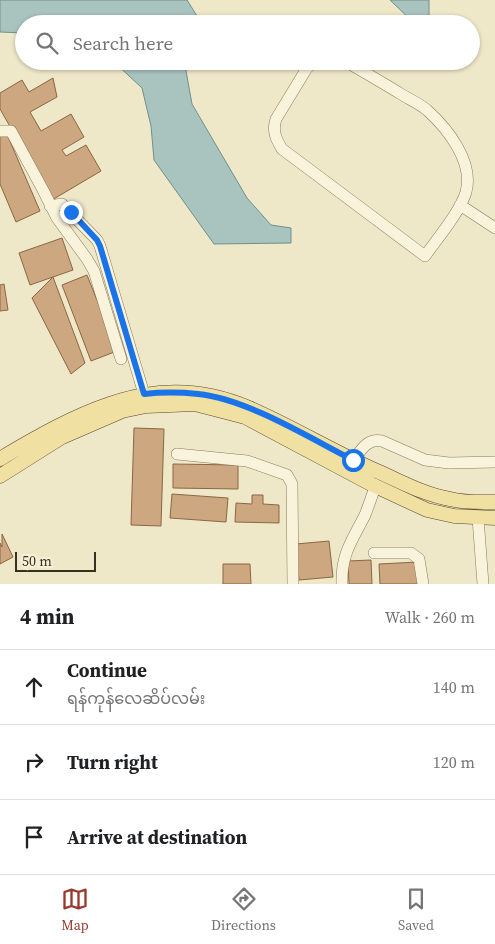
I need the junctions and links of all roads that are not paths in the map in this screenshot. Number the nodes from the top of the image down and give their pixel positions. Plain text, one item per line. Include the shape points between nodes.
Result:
1 (306, 70) edge
2 (360, 70) edge
3 (0, 131) edge
4 (460, 205) junction
5 (50, 206) junction
6 (495, 228) edge
7 (112, 288) junction
8 (100, 293) junction
9 (118, 330) junction
10 (121, 359) dead end
11 (144, 394) junction
12 (178, 454) dead end
13 (0, 459) edge
14 (353, 460) junction
15 (495, 462) edge
16 (0, 476) edge
17 (376, 486) junction
18 (495, 502) edge
19 (478, 518) junction
20 (495, 518) edge
21 (374, 553) dead end
22 (495, 583) edge
23 (293, 584) edge
24 (342, 584) edge
25 (422, 584) edge
26 (483, 584) edge

1 - 4 street via 274,125 274,134 282,149 425,256
2 - 4 street via 426,109 455,142 466,165 468,180
3 - 5 street via 11,131
4 - 6 street
5 - 7 street via 62,204 97,240
5 - 8 street via 87,258
7 - 8 street
7 - 9 street
8 - 9 street
9 - 10 street
9 - 11 street
11 - 13 main road via 95,408
11 - 14 main road via 179,392 222,399 248,408
12 - 23 street via 247,461 287,475 292,484
14 - 15 street via 364,445 376,440 425,460
14 - 18 main road via 448,499
16 - 17 main road via 62,437 122,411 146,406 195,404 245,416
17 - 19 main road via 427,510
17 - 24 street via 346,552
19 - 20 main road
19 - 26 street
21 - 25 street via 412,553 419,559
22 - 26 street

